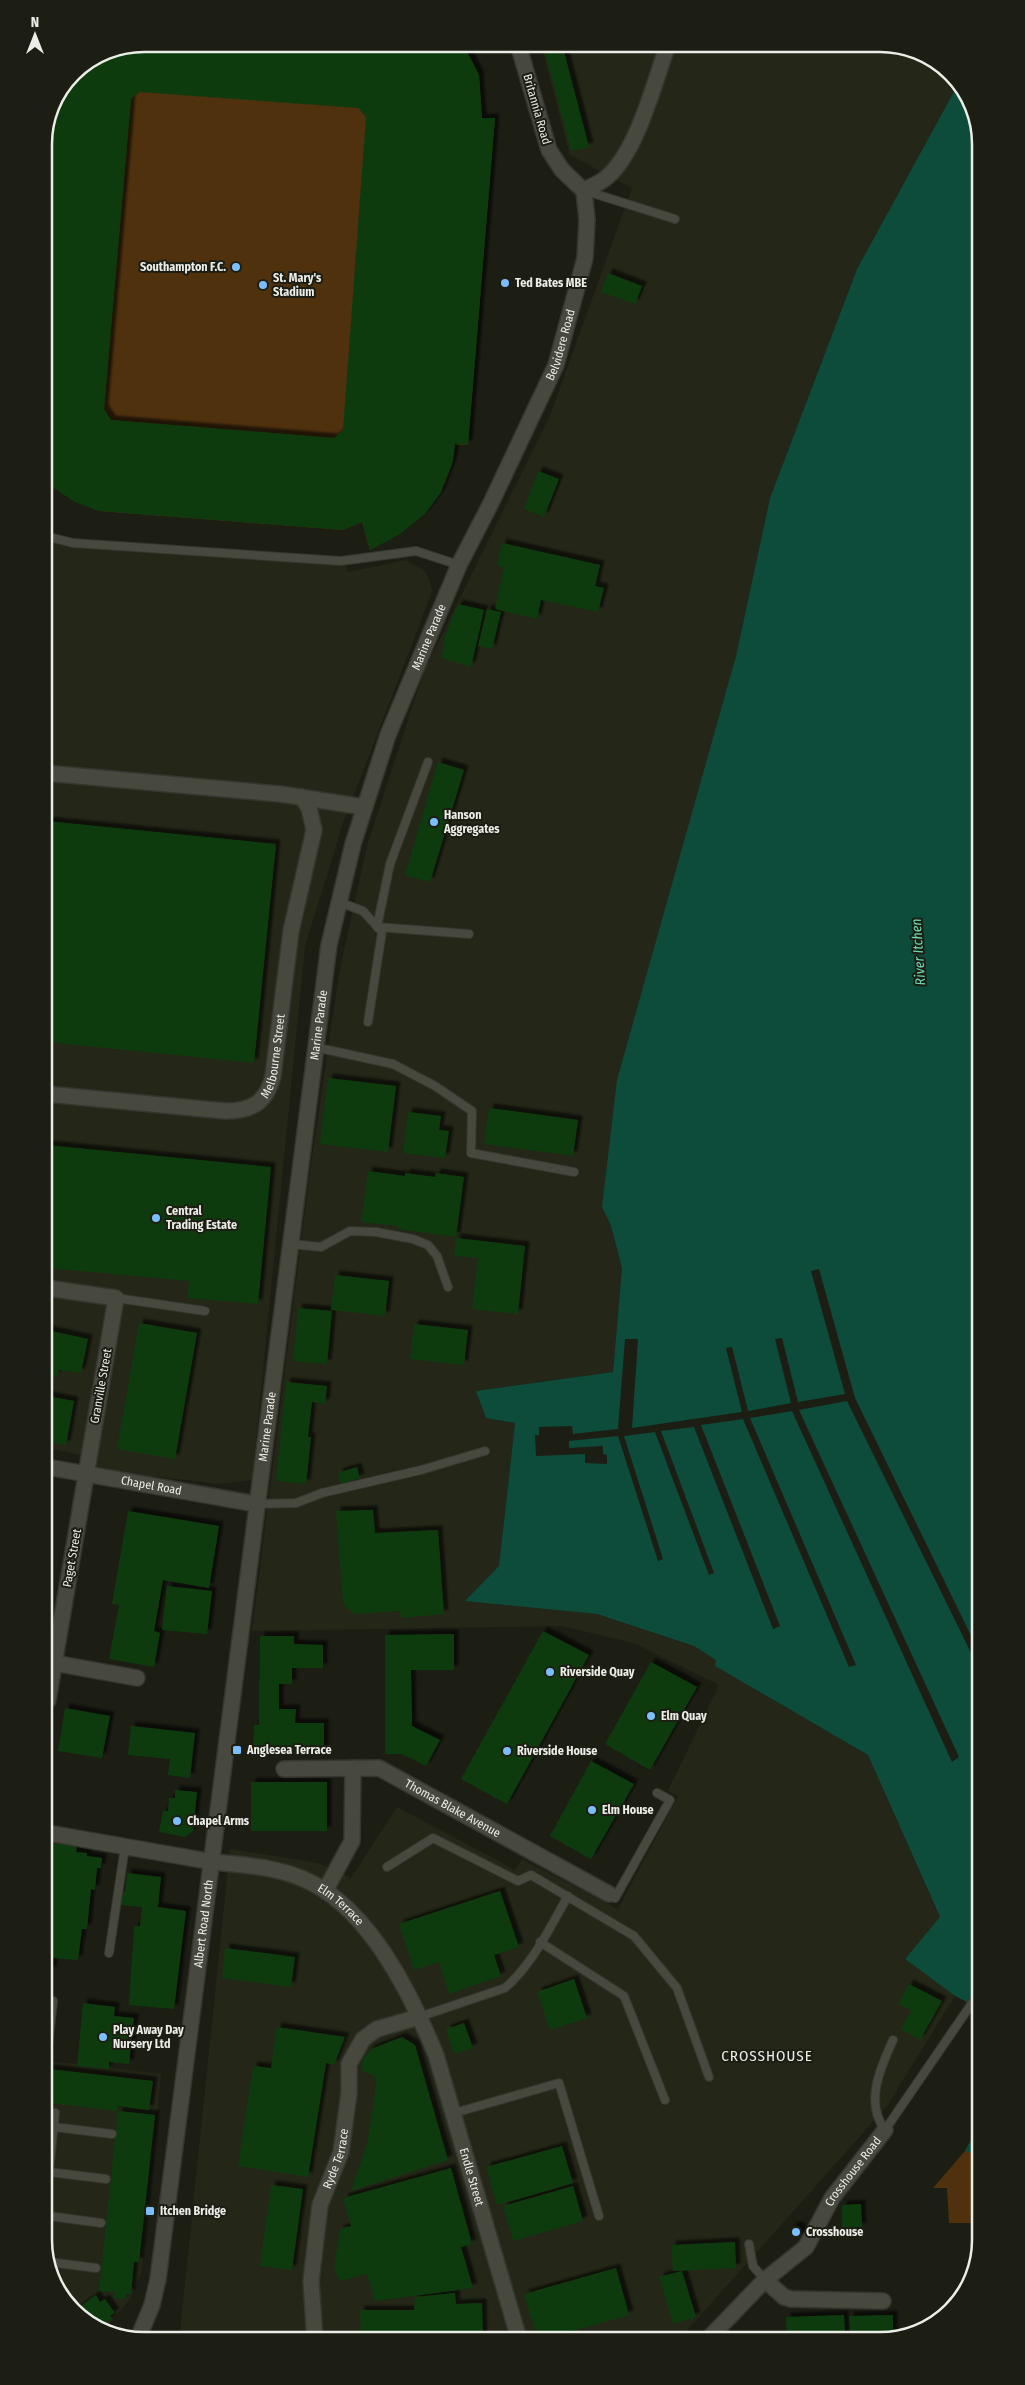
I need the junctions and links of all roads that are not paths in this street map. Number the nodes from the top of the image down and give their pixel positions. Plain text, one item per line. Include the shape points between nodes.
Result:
1 (520, 53) edge
2 (665, 53) edge
3 (584, 191) junction
4 (675, 219) dead end
5 (53, 538) edge
6 (460, 565) junction
7 (428, 762) dead end
8 (53, 774) edge
9 (302, 797) junction
10 (364, 807) junction
11 (339, 902) junction
12 (377, 927) junction
13 (469, 934) dead end
14 (368, 1022) dead end
15 (314, 1047) junction
16 (53, 1095) edge
17 (574, 1172) dead end
18 (291, 1244) junction
19 (448, 1287) dead end
20 (52, 1289) edge
21 (116, 1298) junction
22 (206, 1311) dead end
23 (485, 1451) dead end
24 (52, 1468) edge
25 (86, 1475) junction
26 (256, 1504) junction
27 (54, 1663) junction
28 (52, 1674) edge
29 (137, 1678) dead end
30 (353, 1768) junction
31 (284, 1769) dead end
32 (657, 1793) dead end
33 (52, 1834) edge
34 (125, 1847) junction
35 (213, 1862) junction
36 (387, 1867) dead end
37 (325, 1891) junction
38 (609, 1894) joint
39 (568, 1896) junction
40 (540, 1942) junction
41 (109, 1953) dead end
42 (53, 2001) dead end
43 (972, 2003) edge
44 (52, 2009) edge
45 (420, 2017) junction
46 (893, 2040) dead end
47 (710, 2078) dead end
48 (665, 2100) dead end
49 (55, 2113) dead end
50 (454, 2113) junction
51 (54, 2127) junction
52 (886, 2130) junction
53 (112, 2134) dead end
54 (52, 2144) edge
55 (52, 2171) edge
56 (106, 2179) dead end
57 (52, 2216) edge
58 (598, 2216) dead end
59 (101, 2223) dead end
60 (750, 2244) dead end
61 (55, 2263) edge
62 (96, 2268) dead end
63 (765, 2280) junction
64 (883, 2300) dead end
65 (141, 2332) edge
66 (314, 2332) edge
67 (517, 2332) edge
68 (715, 2332) edge

1 - 3 street, Britannia Road via 549,150 562,170
2 - 3 street via 632,142 607,177
3 - 4 lane
3 - 6 street, Belvidere Road via 588,220 585,258 556,365
5 - 6 lane via 70,542 341,561 416,552
6 - 10 street, Marine Parade via 388,734
7 - 12 lane via 390,864
8 - 9 street
9 - 10 street
9 - 16 street, Melbourne Street via 311,814 314,830 291,931 273,1076 264,1098 240,1111 225,1111
10 - 11 street, Marine Parade
11 - 12 lane via 363,911
11 - 15 street, Marine Parade via 329,945
12 - 13 lane
12 - 14 lane via 382,932
15 - 17 lane via 393,1064 435,1086 472,1111 471,1153
15 - 18 street, Marine Parade
18 - 19 lane via 321,1247 350,1231 413,1239 428,1244 437,1256
18 - 26 street, Marine Parade
20 - 21 street
21 - 22 lane
21 - 25 street, Granville Street
23 - 26 lane via 322,1493 296,1503
24 - 25 street, Chapel Road
25 - 26 street, Chapel Road
25 - 27 street, Paget Street
26 - 35 street, Albert Road North
27 - 28 street, Paget Street
27 - 29 street
30 - 31 street, Thomas Blake Avenue
30 - 37 street via 352,1841
30 - 38 street, Thomas Blake Avenue via 379,1768
32 - 38 lane via 670,1800 615,1898
33 - 34 street
34 - 35 street
34 - 41 lane
35 - 37 street, Elm Terrace via 245,1864 279,1872 309,1881
35 - 65 street, Albert Road North via 158,2279
36 - 39 lane via 433,1838 518,1881 531,1875
37 - 45 street, Elm Terrace via 366,1930 396,1973
39 - 40 lane
39 - 47 lane via 634,1936 677,1988
40 - 45 lane via 515,1979 505,1988
40 - 48 lane via 624,1996
42 - 44 lane
43 - 52 lane
45 - 50 street, Endle Street
45 - 66 street, Ryde Terrace via 378,2029 363,2039 349,2064 349,2093 341,2152 320,2205 311,2282
46 - 52 lane via 876,2087 880,2123
49 - 51 lane
50 - 58 lane via 559,2082
50 - 67 street, Endle Street
51 - 53 lane
51 - 54 lane
52 - 63 street, Crosshouse Road via 832,2198 806,2247
55 - 56 lane
57 - 59 lane
60 - 63 lane via 753,2266
61 - 62 lane
63 - 64 street via 784,2297 791,2299
63 - 68 street, Crosshouse Road

